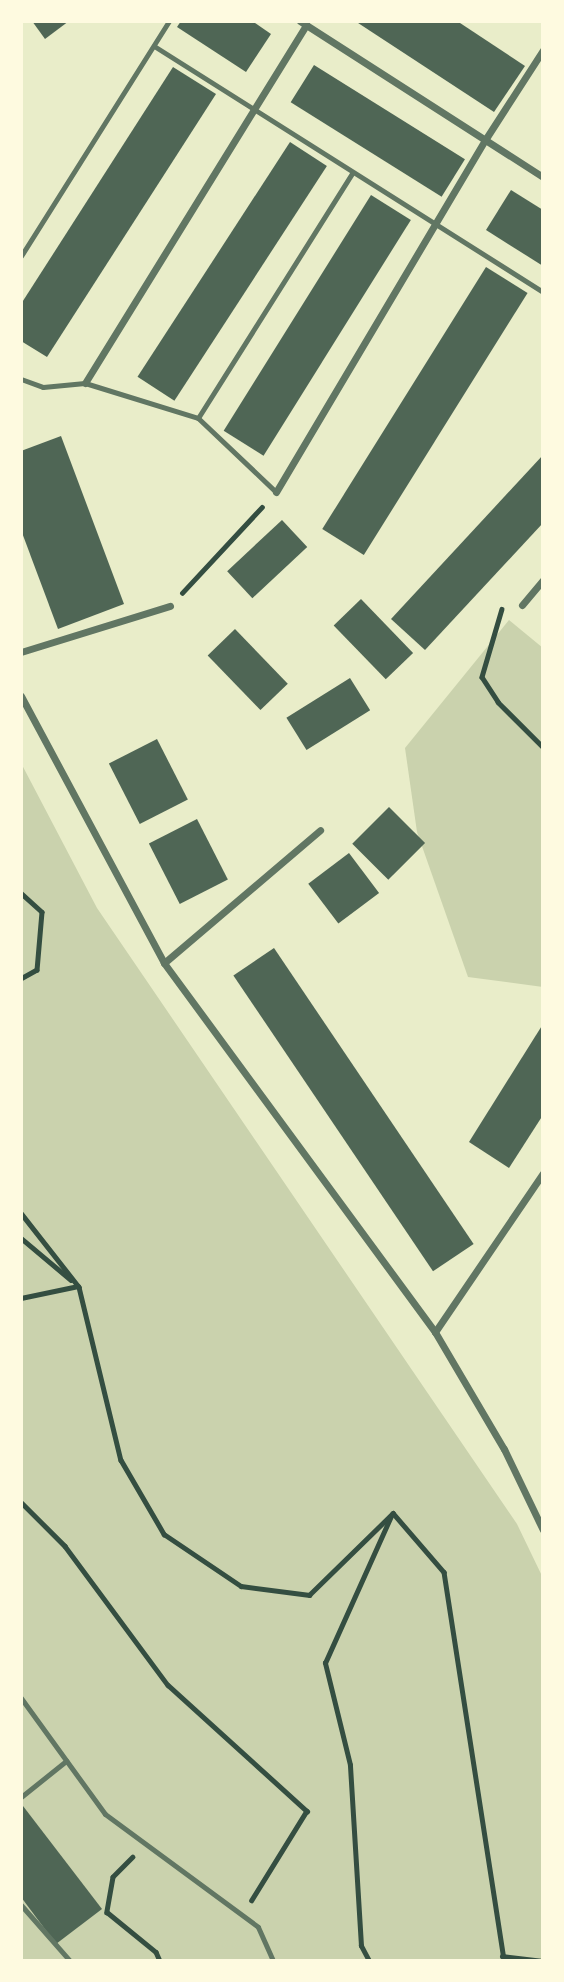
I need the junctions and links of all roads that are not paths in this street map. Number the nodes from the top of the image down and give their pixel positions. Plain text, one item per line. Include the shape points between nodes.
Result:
1 (169, 21) edge
2 (303, 23) edge
3 (153, 46) junction
4 (543, 50) edge
5 (253, 108) junction
6 (485, 140) junction
7 (352, 173) junction
8 (543, 177) edge
9 (435, 224) junction
10 (21, 256) edge
11 (543, 292) edge
12 (21, 379) edge
13 (85, 383) junction
14 (198, 418) junction
15 (276, 492) joint
16 (543, 580) edge
17 (522, 605) road end
18 (170, 606) road end
19 (21, 652) edge
20 (21, 695) edge
21 (320, 830) dead end
22 (163, 963) junction
23 (543, 1172) edge
24 (435, 1332) junction
25 (543, 1530) edge
26 (21, 1698) edge
27 (66, 1761) junction
28 (21, 1797) edge
29 (21, 1905) edge
30 (69, 1961) edge
31 (273, 1961) edge

1 - 3 lane
2 - 5 street
2 - 6 street
3 - 5 lane
3 - 10 lane
4 - 6 street
5 - 7 lane
5 - 13 street
6 - 8 street
6 - 9 street
7 - 9 lane
7 - 14 lane
9 - 11 lane
9 - 15 street
12 - 13 lane via 43,387
13 - 14 lane
14 - 15 lane
16 - 17 street
18 - 19 street
20 - 22 street
21 - 22 street
22 - 24 street
23 - 24 street
24 - 25 street via 504,1449
26 - 27 lane
27 - 28 lane
27 - 31 lane via 105,1814 258,1927
29 - 30 lane

